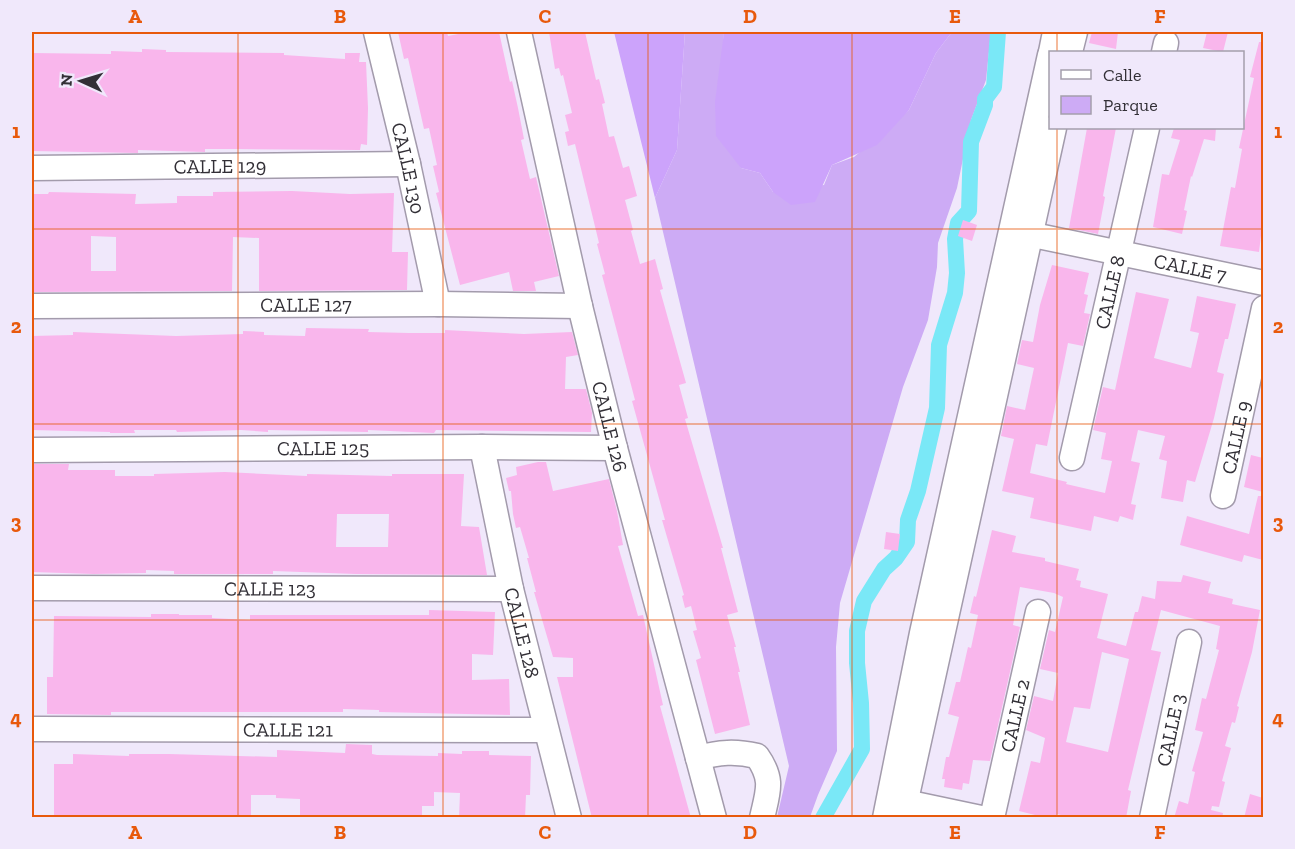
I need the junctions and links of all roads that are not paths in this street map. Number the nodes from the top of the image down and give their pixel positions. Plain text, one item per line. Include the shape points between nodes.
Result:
1 (376, 32) edge
2 (519, 32) edge
3 (1055, 32) edge
4 (1075, 32) edge
5 (1052, 51) edge
6 (1070, 51) edge
7 (1049, 66) edge
8 (1054, 129) edge
9 (1147, 129) edge
10 (408, 164) junction
11 (32, 168) edge
12 (1021, 232) junction
13 (1119, 252) junction
14 (1263, 283) edge
15 (438, 304) junction
16 (32, 306) edge
17 (580, 306) junction
18 (1263, 308) edge
19 (482, 447) junction
20 (615, 448) junction
21 (32, 450) edge
22 (1072, 458) dead end
23 (1223, 496) dead end
24 (32, 588) edge
25 (511, 589) junction
26 (1038, 612) dead end
27 (1189, 642) dead end
28 (32, 729) edge
29 (546, 730) junction
30 (698, 758) junction
31 (895, 809) edge
32 (569, 818) edge
33 (714, 818) edge
34 (762, 818) edge
35 (981, 818) edge
36 (993, 818) edge
37 (1152, 818) edge

1 - 10 street, CALLE 130
2 - 17 street, CALLE 126
3 - 5 street
4 - 6 street
7 - 12 street
8 - 12 street
9 - 13 street, CALLE 8
10 - 11 street, CALLE 129
10 - 15 street, CALLE 130
12 - 13 street, CALLE 7
12 - 31 street via 922,633
13 - 14 street, CALLE 7
13 - 22 street, CALLE 8
15 - 16 street, CALLE 127
15 - 17 street, CALLE 127
17 - 20 street, CALLE 126
18 - 23 street, CALLE 9
19 - 20 street, CALLE 125
19 - 21 street, CALLE 125
19 - 25 street, CALLE 128
20 - 30 street, CALLE 126
24 - 25 street, CALLE 123
25 - 29 street, CALLE 128
26 - 36 street, CALLE 2
27 - 37 street, CALLE 3
28 - 29 street, CALLE 121
29 - 32 street, CALLE 128
30 - 33 street, CALLE 126
30 - 34 street via 717,752 757,756 768,771
31 - 35 street

